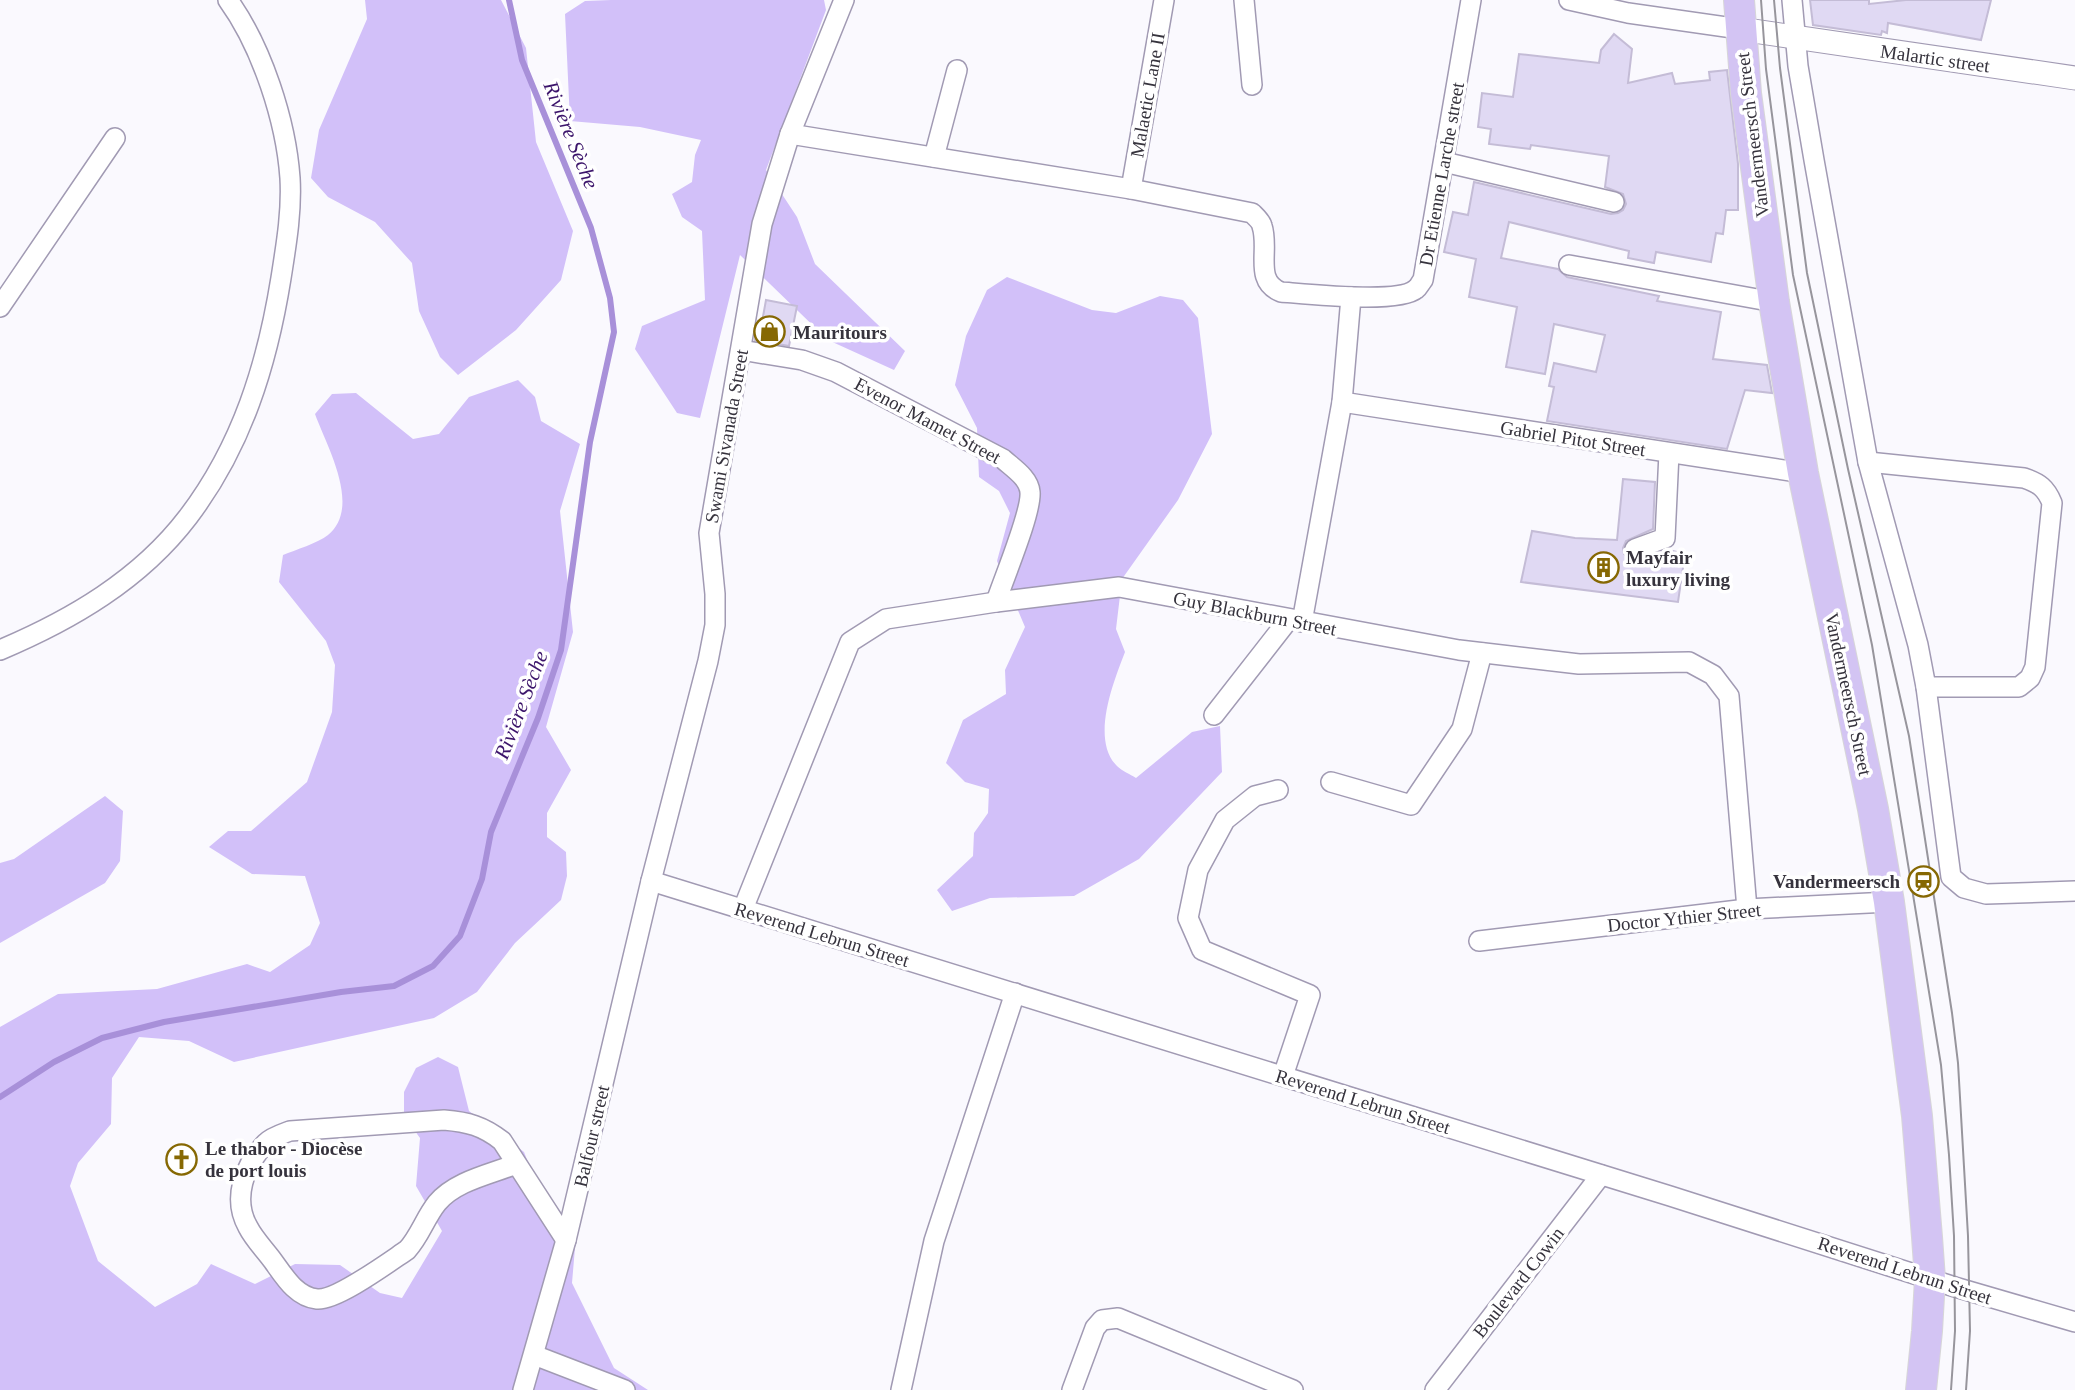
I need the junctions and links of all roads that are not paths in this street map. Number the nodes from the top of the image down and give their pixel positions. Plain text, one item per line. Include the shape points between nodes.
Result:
1 (228, 0) edge
2 (844, 0) edge
3 (1164, 0) edge
4 (1244, 0) edge
5 (1471, 0) edge
6 (1569, 0) edge
7 (1792, 0) edge
8 (1740, 15) edge
9 (1796, 38) junction
10 (957, 71) dead end
11 (2075, 78) edge
12 (1252, 85) dead end
13 (790, 134) junction
14 (115, 138) dead end
15 (934, 157) junction
16 (1444, 162) junction
17 (1131, 190) junction
18 (1614, 202) dead end
19 (1569, 265) dead end
20 (1351, 297) junction
21 (1774, 302) junction
22 (0, 307) edge
23 (741, 350) junction
24 (1342, 402) junction
25 (1669, 453) junction
26 (1868, 462) junction
27 (1803, 473) junction
28 (1635, 549) dead end
29 (996, 602) junction
30 (1295, 620) junction
31 (0, 650) edge
32 (1482, 653) junction
33 (1926, 687) junction
34 (1214, 715) dead end
35 (1331, 782) dead end
36 (1278, 790) dead end
37 (651, 881) junction
38 (2075, 891) edge
39 (1889, 902) junction
40 (743, 909) junction
41 (1747, 909) junction
42 (1479, 941) dead end
43 (1015, 993) junction
44 (1283, 1076) junction
45 (516, 1164) junction
46 (1601, 1174) junction
47 (566, 1240) junction
48 (1930, 1279) junction
49 (2075, 1322) edge
50 (534, 1355) junction
51 (523, 1390) edge
52 (625, 1390) edge
53 (901, 1390) edge
54 (1072, 1390) edge
55 (1293, 1390) edge
56 (1435, 1390) edge
57 (1921, 1390) edge

1 - 31 street via 270,81 290,181 285,256 260,378 230,453 187,519 167,540 118,586 75,615
2 - 13 street, Swami Sivanada Street
3 - 17 street, Malaetic Lane II
4 - 12 street
5 - 16 street, Dr Etienne Larche street
6 - 8 street via 1628,13
7 - 9 street
8 - 9 street, Malartic street
8 - 21 main road, Vandermeersch Street
9 - 11 street, Malartic street
9 - 26 street
10 - 15 street
13 - 15 street, Dr Etienne Larche street
13 - 23 street, Swami Sivanada Street via 762,224
14 - 22 street
15 - 17 street, Dr Etienne Larche street
16 - 18 street
16 - 20 street, Dr Etienne Larche street via 1423,280 1416,290 1403,294
17 - 20 street, Dr Etienne Larche street via 1252,213 1263,227 1265,281 1273,289
19 - 21 street
20 - 24 street
21 - 27 main road, Vandermeersch Street
23 - 29 street, Evenor Mamet Street via 802,360 836,372 1003,459 1023,477 1030,492 1026,516
23 - 37 street, Swami Sivanada Street via 709,533 715,625
24 - 25 street, Gabriel Pitot Street
24 - 30 street
25 - 27 street, Gabriel Pitot Street
25 - 28 street via 1665,538
26 - 33 street
26 - 33 street via 2024,478 2048,491 2052,503 2035,667 2030,678 2019,687
27 - 39 main road, Vandermeersch Street
29 - 30 street, Guy Blackburn Street via 1119,587
29 - 40 street, Guy Blackburn Street via 886,619 850,642
30 - 32 street, Guy Blackburn Street
30 - 34 street
32 - 35 street via 1462,729 1411,805
32 - 41 street, Guy Blackburn Street via 1579,664 1689,662 1713,674 1729,696
33 - 38 street via 1951,877 1964,888 1986,894
36 - 44 street via 1255,796 1225,820 1198,870 1188,918 1202,950 1310,996
37 - 40 street, Reverend Lebrun Street
37 - 47 street, Balfour street
39 - 41 street, Doctor Ythier Street
39 - 48 main road, Vandermeersch Street via 1917,1116
40 - 43 street, Reverend Lebrun Street
41 - 42 street, Doctor Ythier Street
43 - 44 street, Reverend Lebrun Street
43 - 53 street via 934,1241
44 - 46 street, Reverend Lebrun Street
45 - 45 street via 502,1141 469,1122 444,1119 290,1131 267,1141 253,1159 242,1184 240,1204 247,1226 291,1285 318,1299 348,1287 407,1251 449,1191
45 - 47 street
46 - 48 street, Reverend Lebrun Street
46 - 56 street, Boulevard Cowin
47 - 50 street, Balfour street
48 - 49 street, Reverend Lebrun Street
48 - 57 main road, Vandermeersch Street
50 - 51 street, Balfour street
50 - 52 street
54 - 55 street via 1095,1328 1102,1320 1118,1318

